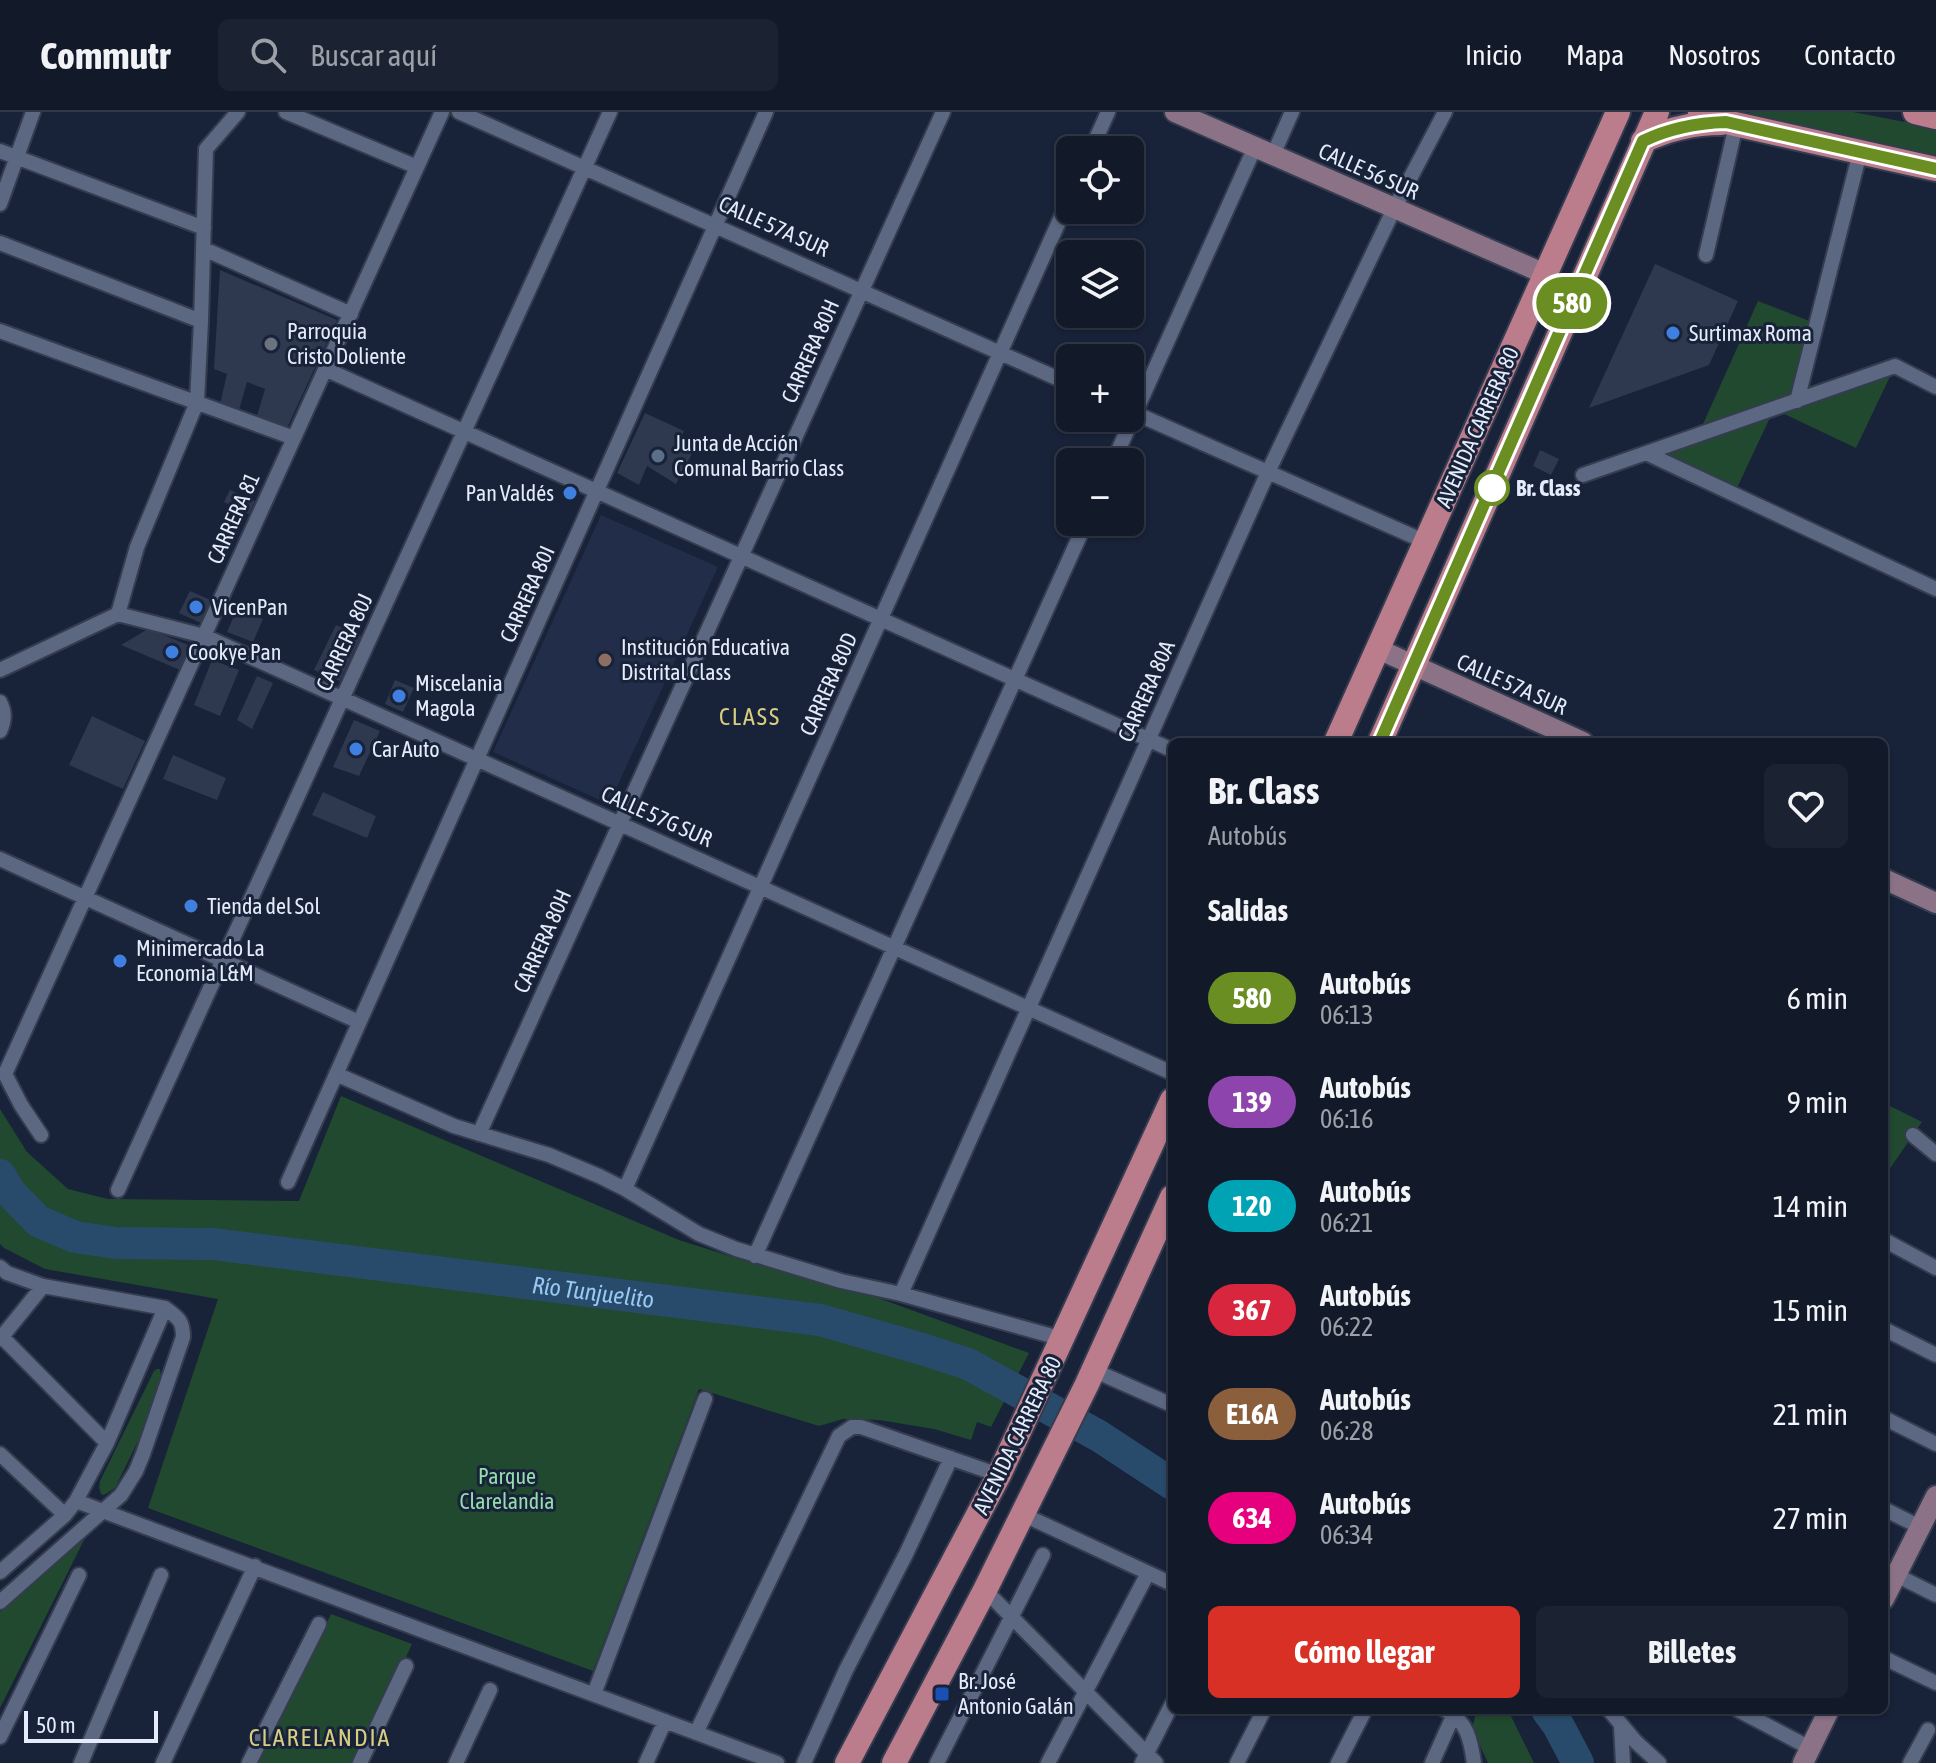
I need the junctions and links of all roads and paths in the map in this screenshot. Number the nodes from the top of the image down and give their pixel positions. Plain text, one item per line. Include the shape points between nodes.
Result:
1 (33, 112) edge
2 (238, 112) edge
3 (286, 112) edge
4 (442, 112) edge
5 (459, 112) edge
6 (610, 112) edge
7 (766, 112) edge
8 (943, 112) edge
9 (1108, 112) edge
10 (1175, 112) edge
11 (1292, 112) edge
12 (1445, 112) edge
13 (1618, 112) edge
14 (1657, 112) edge
15 (1700, 112) edge
16 (1915, 112) edge
17 (1936, 117) edge
18 (1731, 124) junction
19 (1097, 136) edge
20 (1643, 141) junction
21 (0, 151) edge
22 (1264, 151) junction
23 (1860, 152) junction
24 (17, 158) junction
25 (417, 167) junction
26 (585, 168) junction
27 (1936, 169) edge
28 (0, 204) edge
29 (1394, 209) junction
30 (1058, 224) edge
31 (715, 226) junction
32 (204, 228) junction
33 (0, 243) edge
34 (204, 249) junction
35 (1706, 255) dead end
36 (1545, 274) junction
37 (862, 291) junction
38 (351, 314) junction
39 (201, 321) junction
40 (0, 331) edge
41 (1000, 353) junction
42 (325, 369) junction
43 (1056, 378) edge
44 (1936, 387) edge
45 (1144, 388) edge
46 (1797, 401) junction
47 (197, 402) junction
48 (1144, 417) edge
49 (464, 432) junction
50 (294, 438) junction
51 (1646, 453) junction
52 (1268, 472) junction
53 (1583, 475) dead end
54 (597, 491) junction
55 (1080, 536) edge
56 (1426, 542) junction
57 (741, 556) junction
58 (1936, 589) edge
59 (118, 614) junction
60 (881, 619) junction
61 (204, 636) junction
62 (1378, 649) junction
63 (1415, 666) junction
64 (0, 670) edge
65 (1015, 679) junction
66 (343, 698) junction
67 (0, 702) edge
68 (0, 731) edge
69 (1338, 738) edge
70 (1382, 738) edge
71 (1574, 738) edge
72 (1149, 739) junction
73 (1168, 748) edge
74 (477, 759) junction
75 (620, 823) junction
76 (0, 859) edge
77 (1888, 881) edge
78 (761, 887) junction
79 (85, 897) junction
80 (1936, 903) edge
81 (894, 947) junction
82 (223, 960) junction
83 (1029, 1008) junction
84 (359, 1022) junction
85 (1168, 1071) edge
86 (336, 1074) junction
87 (1168, 1109) edge
88 (479, 1134) junction
89 (41, 1135) dead end
90 (1913, 1135) dead end
91 (1936, 1154) edge
92 (288, 1182) dead end
93 (625, 1189) junction
94 (118, 1190) dead end
95 (1168, 1206) edge
96 (1888, 1242) edge
97 (755, 1256) junction
98 (0, 1267) edge
99 (1936, 1268) edge
100 (43, 1286) junction
101 (901, 1294) junction
102 (165, 1308) junction
103 (1888, 1331) edge
104 (1, 1338) edge
105 (1063, 1339) junction
106 (1936, 1355) edge
107 (1090, 1377) junction
108 (705, 1399) dead end
109 (1168, 1404) edge
110 (1888, 1420) edge
111 (107, 1443) junction
112 (1936, 1444) edge
113 (0, 1454) edge
114 (951, 1458) junction
115 (999, 1475) junction
116 (1935, 1500) edge
117 (76, 1501) junction
118 (1888, 1511) edge
119 (103, 1512) junction
120 (1022, 1514) junction
121 (65, 1515) junction
122 (1920, 1527) junction
123 (1043, 1555) dead end
124 (255, 1566) junction
125 (2, 1567) edge
126 (1148, 1573) junction
127 (79, 1575) dead end
128 (161, 1575) dead end
129 (1896, 1575) junction
130 (1168, 1582) edge
131 (985, 1590) junction
132 (1888, 1591) edge
133 (1936, 1595) edge
134 (0, 1602) edge
135 (1012, 1617) junction
136 (319, 1624) dead end
137 (1888, 1660) edge
138 (406, 1666) dead end
139 (1936, 1683) edge
140 (490, 1690) dead end
141 (1086, 1692) junction
142 (594, 1694) junction
143 (1168, 1713) edge
144 (1262, 1714) edge
145 (1363, 1714) edge
146 (1448, 1714) edge
147 (1451, 1714) edge
148 (1612, 1714) edge
149 (1744, 1714) edge
150 (1827, 1714) edge
151 (665, 1721) junction
152 (1621, 1726) junction
153 (1928, 1730) dead end
154 (696, 1733) junction
155 (0, 1737) edge
156 (1807, 1755) edge
157 (899, 1760) edge
158 (1148, 1760) edge
159 (81, 1763) edge
160 (163, 1763) edge
161 (249, 1763) edge
162 (360, 1763) edge
163 (456, 1763) edge
164 (646, 1763) edge
165 (777, 1763) edge
166 (804, 1763) edge
167 (847, 1763) edge
168 (937, 1763) edge
169 (1048, 1763) edge
170 (1237, 1763) edge
171 (1338, 1763) edge
172 (1432, 1763) edge
173 (1474, 1763) edge
174 (1623, 1763) edge
175 (1659, 1763) edge
176 (1910, 1763) edge

1 - 24 street
2 - 32 street via 206,149
3 - 25 street
4 - 25 street, CARRERA 81
5 - 26 street, CALLE 57A SUR
6 - 26 street, CARRERA 80J
7 - 31 street, CARRERA 80I
8 - 37 street, CARRERA 80H
9 - 19 street
10 - 22 street, CALLE 56 SUR
11 - 22 street
12 - 29 street, CARRERA 80A
13 - 36 main road, AVENIDA CARRERA 80
14 - 20 main road, AVENIDA CARRERA 80
15 - 18 main road
16 - 17 main road
18 - 20 main road via 1694,124
18 - 23 main road
18 - 35 street
20 - 63 main road, AVENIDA CARRERA 80
21 - 24 street
22 - 29 street, CALLE 56 SUR
22 - 45 street
23 - 27 main road
23 - 46 street
24 - 28 street
24 - 32 street
25 - 38 street, CARRERA 81
26 - 31 street, CALLE 57A SUR
26 - 49 street, CARRERA 80J
29 - 36 street, CALLE 56 SUR
29 - 52 street, CARRERA 80A
30 - 41 street, CARRERA 80D
31 - 37 street, CALLE 57A SUR
31 - 54 street, CARRERA 80I
32 - 34 street
33 - 39 street
34 - 38 street
34 - 39 street
36 - 56 main road, AVENIDA CARRERA 80
37 - 41 street, CALLE 57A SUR
37 - 57 street, CARRERA 80H
38 - 42 street, CARRERA 81
39 - 47 street
40 - 47 street
41 - 43 street, CALLE 57A SUR
41 - 60 street, CARRERA 80D
42 - 49 street
42 - 50 street, CARRERA 81
44 - 46 street via 1895,366
46 - 51 street
47 - 50 street
47 - 59 street via 137,547
48 - 52 street
49 - 54 street
49 - 66 street, CARRERA 80J
50 - 61 street, CARRERA 81
51 - 53 street
51 - 58 street
52 - 56 street
52 - 72 street, CARRERA 80A
54 - 57 street
54 - 74 street, CARRERA 80I
55 - 65 street
56 - 62 main road, AVENIDA CARRERA 80
57 - 60 street
57 - 75 street, CARRERA 80H
59 - 61 street, CALLE 57G SUR
59 - 64 street
60 - 65 street
60 - 78 street, CARRERA 80D
61 - 66 street, CALLE 57G SUR
61 - 79 street, CARRERA 81
62 - 63 street, CALLE 57A SUR
62 - 69 main road, AVENIDA CARRERA 80
63 - 70 main road, AVENIDA CARRERA 80
63 - 71 street, CALLE 57A SUR
65 - 72 street
65 - 81 street
66 - 74 street, CALLE 57G SUR
66 - 82 street, CARRERA 80J
67 - 68 street
72 - 73 street
72 - 83 street, CARRERA 80A
74 - 75 street, CALLE 57G SUR
74 - 84 street, CARRERA 80I
75 - 78 street, CALLE 57G SUR
75 - 88 street, CARRERA 80H
76 - 79 street
77 - 80 street
78 - 81 street, CALLE 57G SUR
78 - 93 street, CARRERA 80D
79 - 82 street
79 - 89 street, CARRERA 81 via 5,1074
81 - 83 street, CALLE 57G SUR
81 - 97 street
82 - 84 street
82 - 94 street, CARRERA 80J
83 - 85 street, CALLE 57G SUR
83 - 101 street, CARRERA 80A
84 - 86 street, CARRERA 80I
86 - 88 street
86 - 92 street, CARRERA 80I
87 - 105 main road, AVENIDA CARRERA 80
88 - 93 street via 549,1155
90 - 91 street
93 - 97 street via 699,1234
95 - 107 main road, AVENIDA CARRERA 80
96 - 99 street
97 - 101 street
98 - 100 street
100 - 102 street
100 - 104 street
101 - 105 street
102 - 111 street
102 - 119 street via 183,1325 183,1337 136,1471
103 - 106 street
104 - 111 street
105 - 115 main road, AVENIDA CARRERA 80
107 - 109 street
107 - 120 main road, AVENIDA CARRERA 80
108 - 142 street
110 - 112 street
111 - 117 street
113 - 121 street
114 - 115 street
114 - 154 street via 861,1427 839,1436
114 - 166 street
115 - 167 main road, AVENIDA CARRERA 80
116 - 122 street
117 - 119 street
117 - 121 street
118 - 122 street
119 - 124 street
119 - 134 street
120 - 126 street
120 - 131 main road, AVENIDA CARRERA 80
121 - 125 street
122 - 129 street
123 - 135 street
124 - 142 street
124 - 160 street
126 - 130 street
126 - 141 street
127 - 155 street
128 - 159 street
129 - 132 street
129 - 133 street
131 - 135 street
131 - 157 main road, AVENIDA CARRERA 80
135 - 141 street
135 - 168 street
136 - 161 street
137 - 139 street
138 - 162 street
140 - 163 street
141 - 158 street
141 - 169 street
142 - 151 street
143 - 158 street
144 - 170 street
145 - 171 street
146 - 172 street
147 - 173 street via 1465,1727
148 - 152 street
149 - 156 street
150 - 156 street
151 - 154 street
151 - 164 street
152 - 174 street
152 - 175 street
153 - 176 street
154 - 165 street

